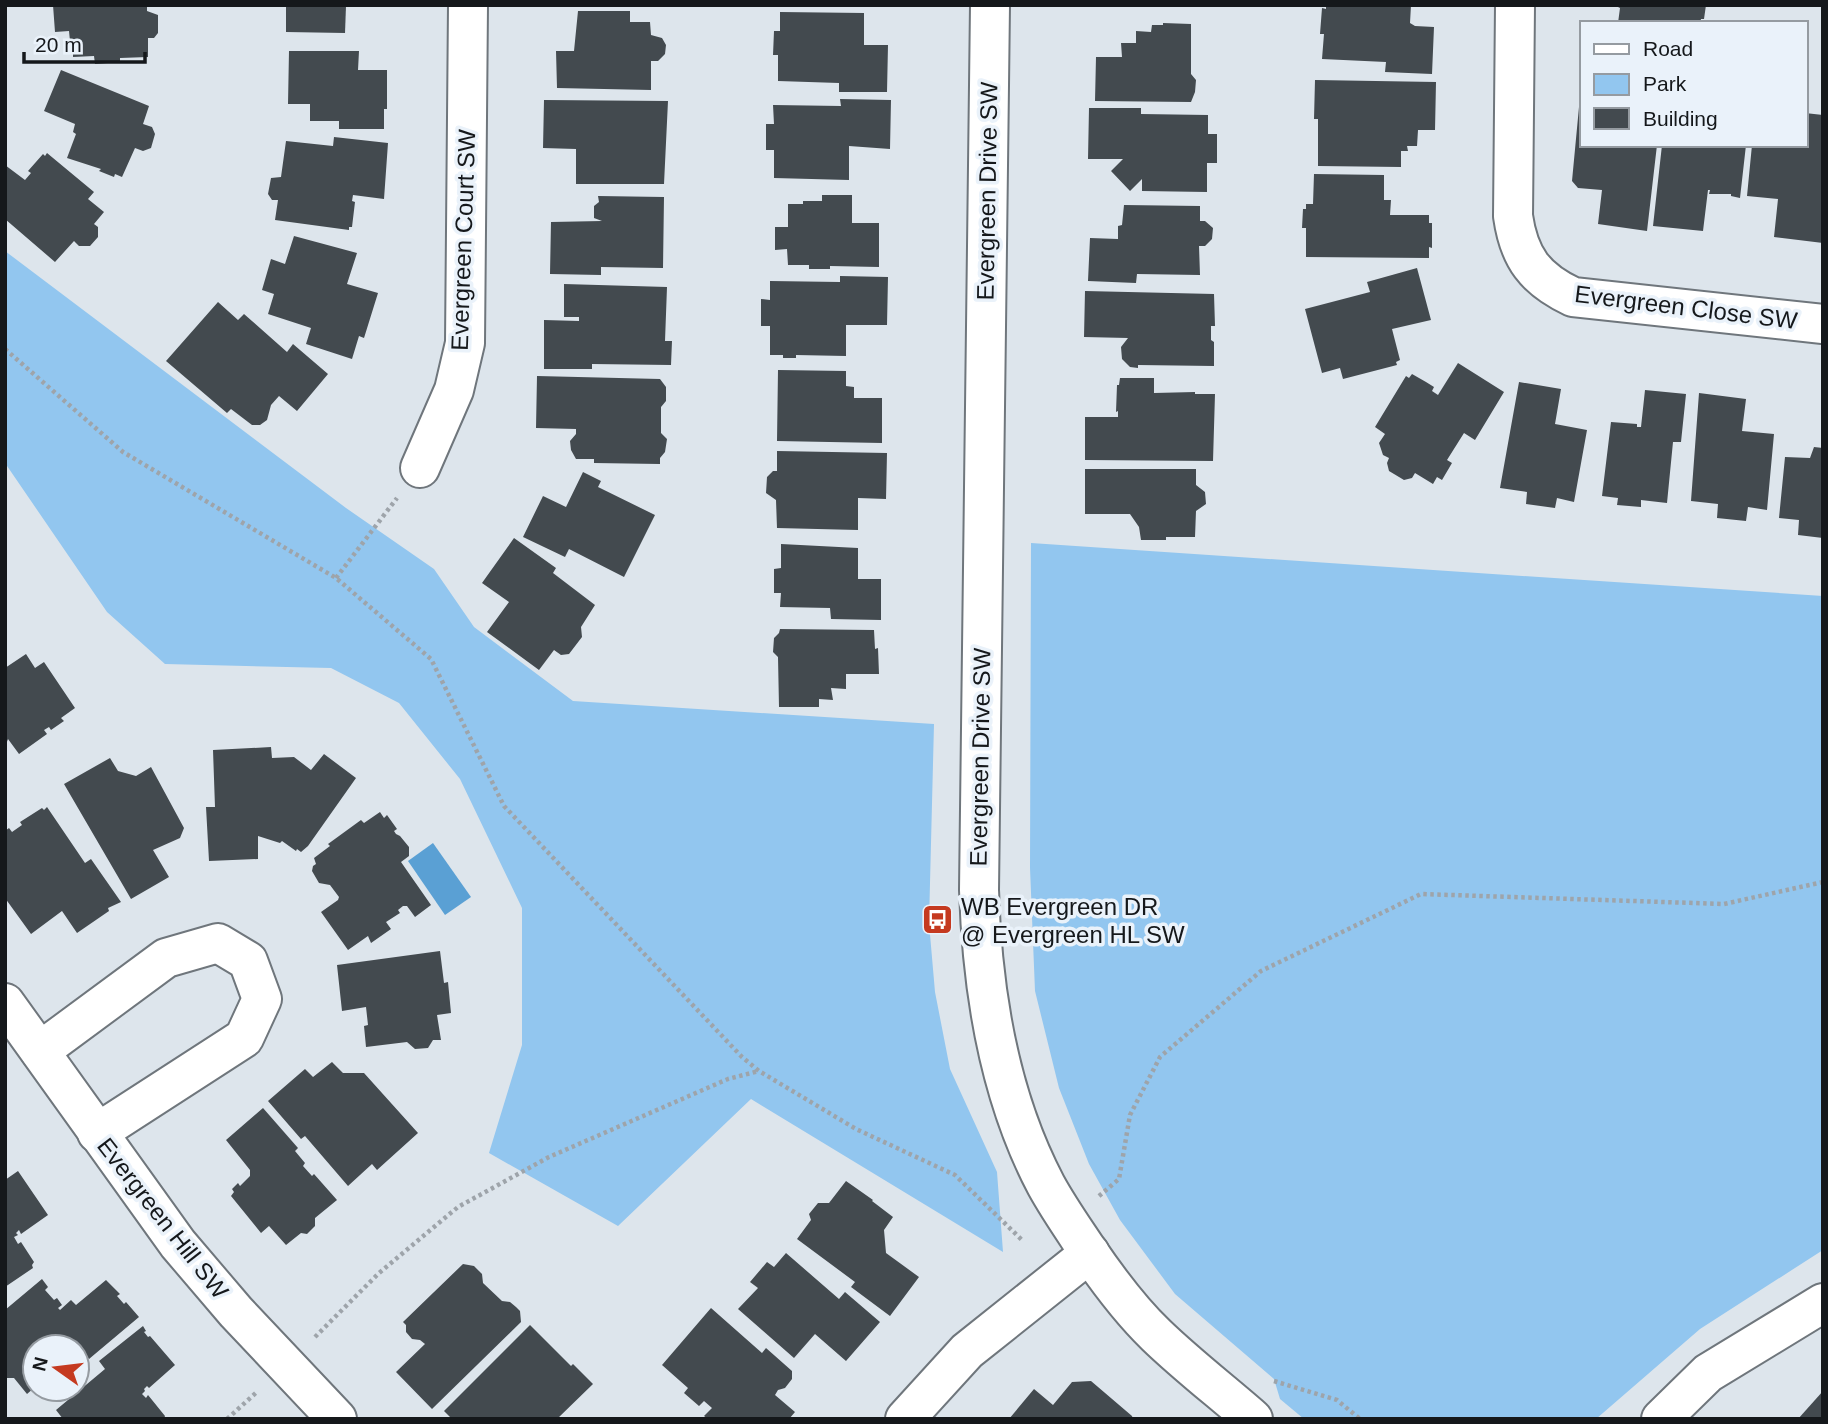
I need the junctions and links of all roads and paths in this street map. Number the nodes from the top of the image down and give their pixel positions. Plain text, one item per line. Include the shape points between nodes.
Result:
1 (468, 5) edge
2 (990, 5) edge
3 (1515, 5) edge
4 (1823, 324) edge
5 (5, 349) edge
6 (420, 468) joint
7 (336, 578) junction
8 (1823, 883) edge
9 (5, 1003) edge
10 (40, 1052) junction
11 (759, 1071) junction
12 (97, 1133) junction
13 (1092, 1201) dead end
14 (1023, 1241) dead end
15 (1090, 1253) junction
16 (1823, 1303) edge
17 (286, 1365) junction
18 (1275, 1381) dead end
19 (337, 1419) edge
20 (905, 1419) edge
21 (1253, 1419) edge
22 (1360, 1419) edge
23 (1661, 1419) edge

1 - 6 street, Evergreen Court SW via 465,343 454,390
2 - 15 street, Evergreen Drive SW via 981,947 1002,1067 1022,1128 1045,1183
3 - 4 street, Evergreen Close SW via 1513,216 1516,241 1535,272 1573,297
5 - 7 path via 122,452
6 - 7 path
7 - 11 path via 431,659 504,806
8 - 13 path via 1724,904 1421,894 1261,971 1160,1058 1130,1115 1119,1179
9 - 10 street, Evergreen Hill SW
10 - 12 street, Evergreen Hill SW
10 - 12 street via 166,958 218,943 248,961 262,999 244,1038
11 - 14 path via 856,1129 955,1175
11 - 17 path via 728,1079 549,1157 458,1208 379,1273
12 - 17 street, Evergreen Hill SW via 178,1244
15 - 20 street via 967,1352
15 - 21 street, Evergreen Drive SW via 1116,1291 1156,1335
16 - 23 street via 1708,1373
17 - 19 street, Evergreen Hill SW
18 - 22 path via 1337,1400

